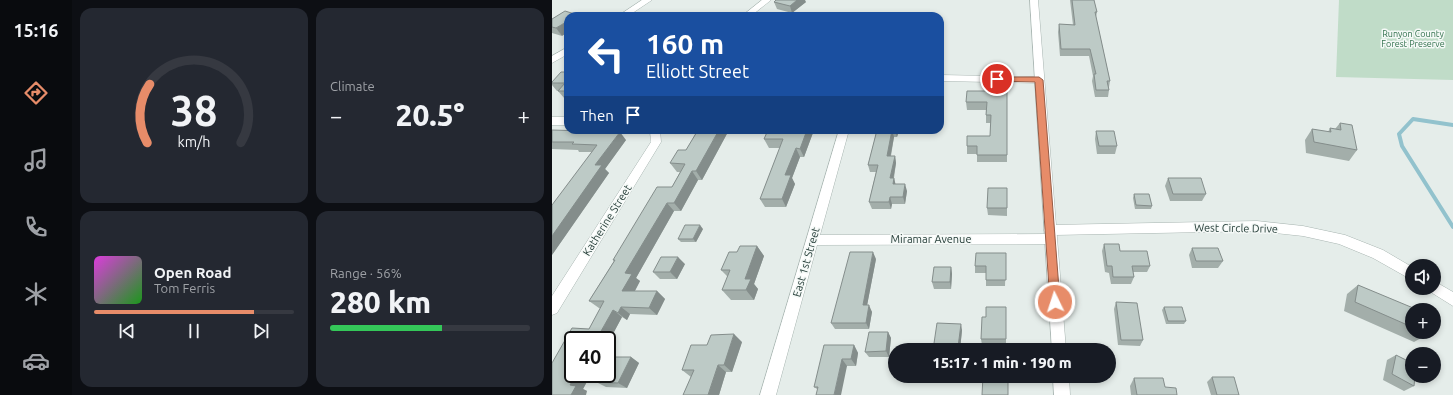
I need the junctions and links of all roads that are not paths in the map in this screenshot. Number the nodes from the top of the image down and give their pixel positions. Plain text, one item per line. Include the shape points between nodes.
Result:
1 (648, 0) edge
2 (767, 0) edge
3 (1034, 0) edge
4 (628, 12) edge
5 (751, 12) edge
6 (564, 52) edge
7 (552, 60) edge
8 (944, 78) edge
9 (1039, 80) junction
10 (552, 121) edge
11 (564, 121) edge
12 (656, 134) edge
13 (843, 134) edge
14 (1050, 235) junction
15 (812, 240) junction
16 (1405, 270) edge
17 (1441, 292) edge
18 (1453, 300) edge
19 (552, 308) edge
20 (1058, 343) edge
21 (1061, 383) edge
22 (768, 395) edge
23 (1062, 395) edge

1 - 4 street
2 - 5 street
3 - 9 street
6 - 7 street
8 - 9 street
9 - 14 street
10 - 11 street
12 - 19 street, Katherine Street via 656,142
13 - 15 street, East 1st Street
14 - 15 street, Miramar Avenue
14 - 16 street, West Circle Drive via 1257,226 1303,230 1340,239 1378,254
14 - 20 street
15 - 22 street, East 1st Street
17 - 18 street
21 - 23 street

